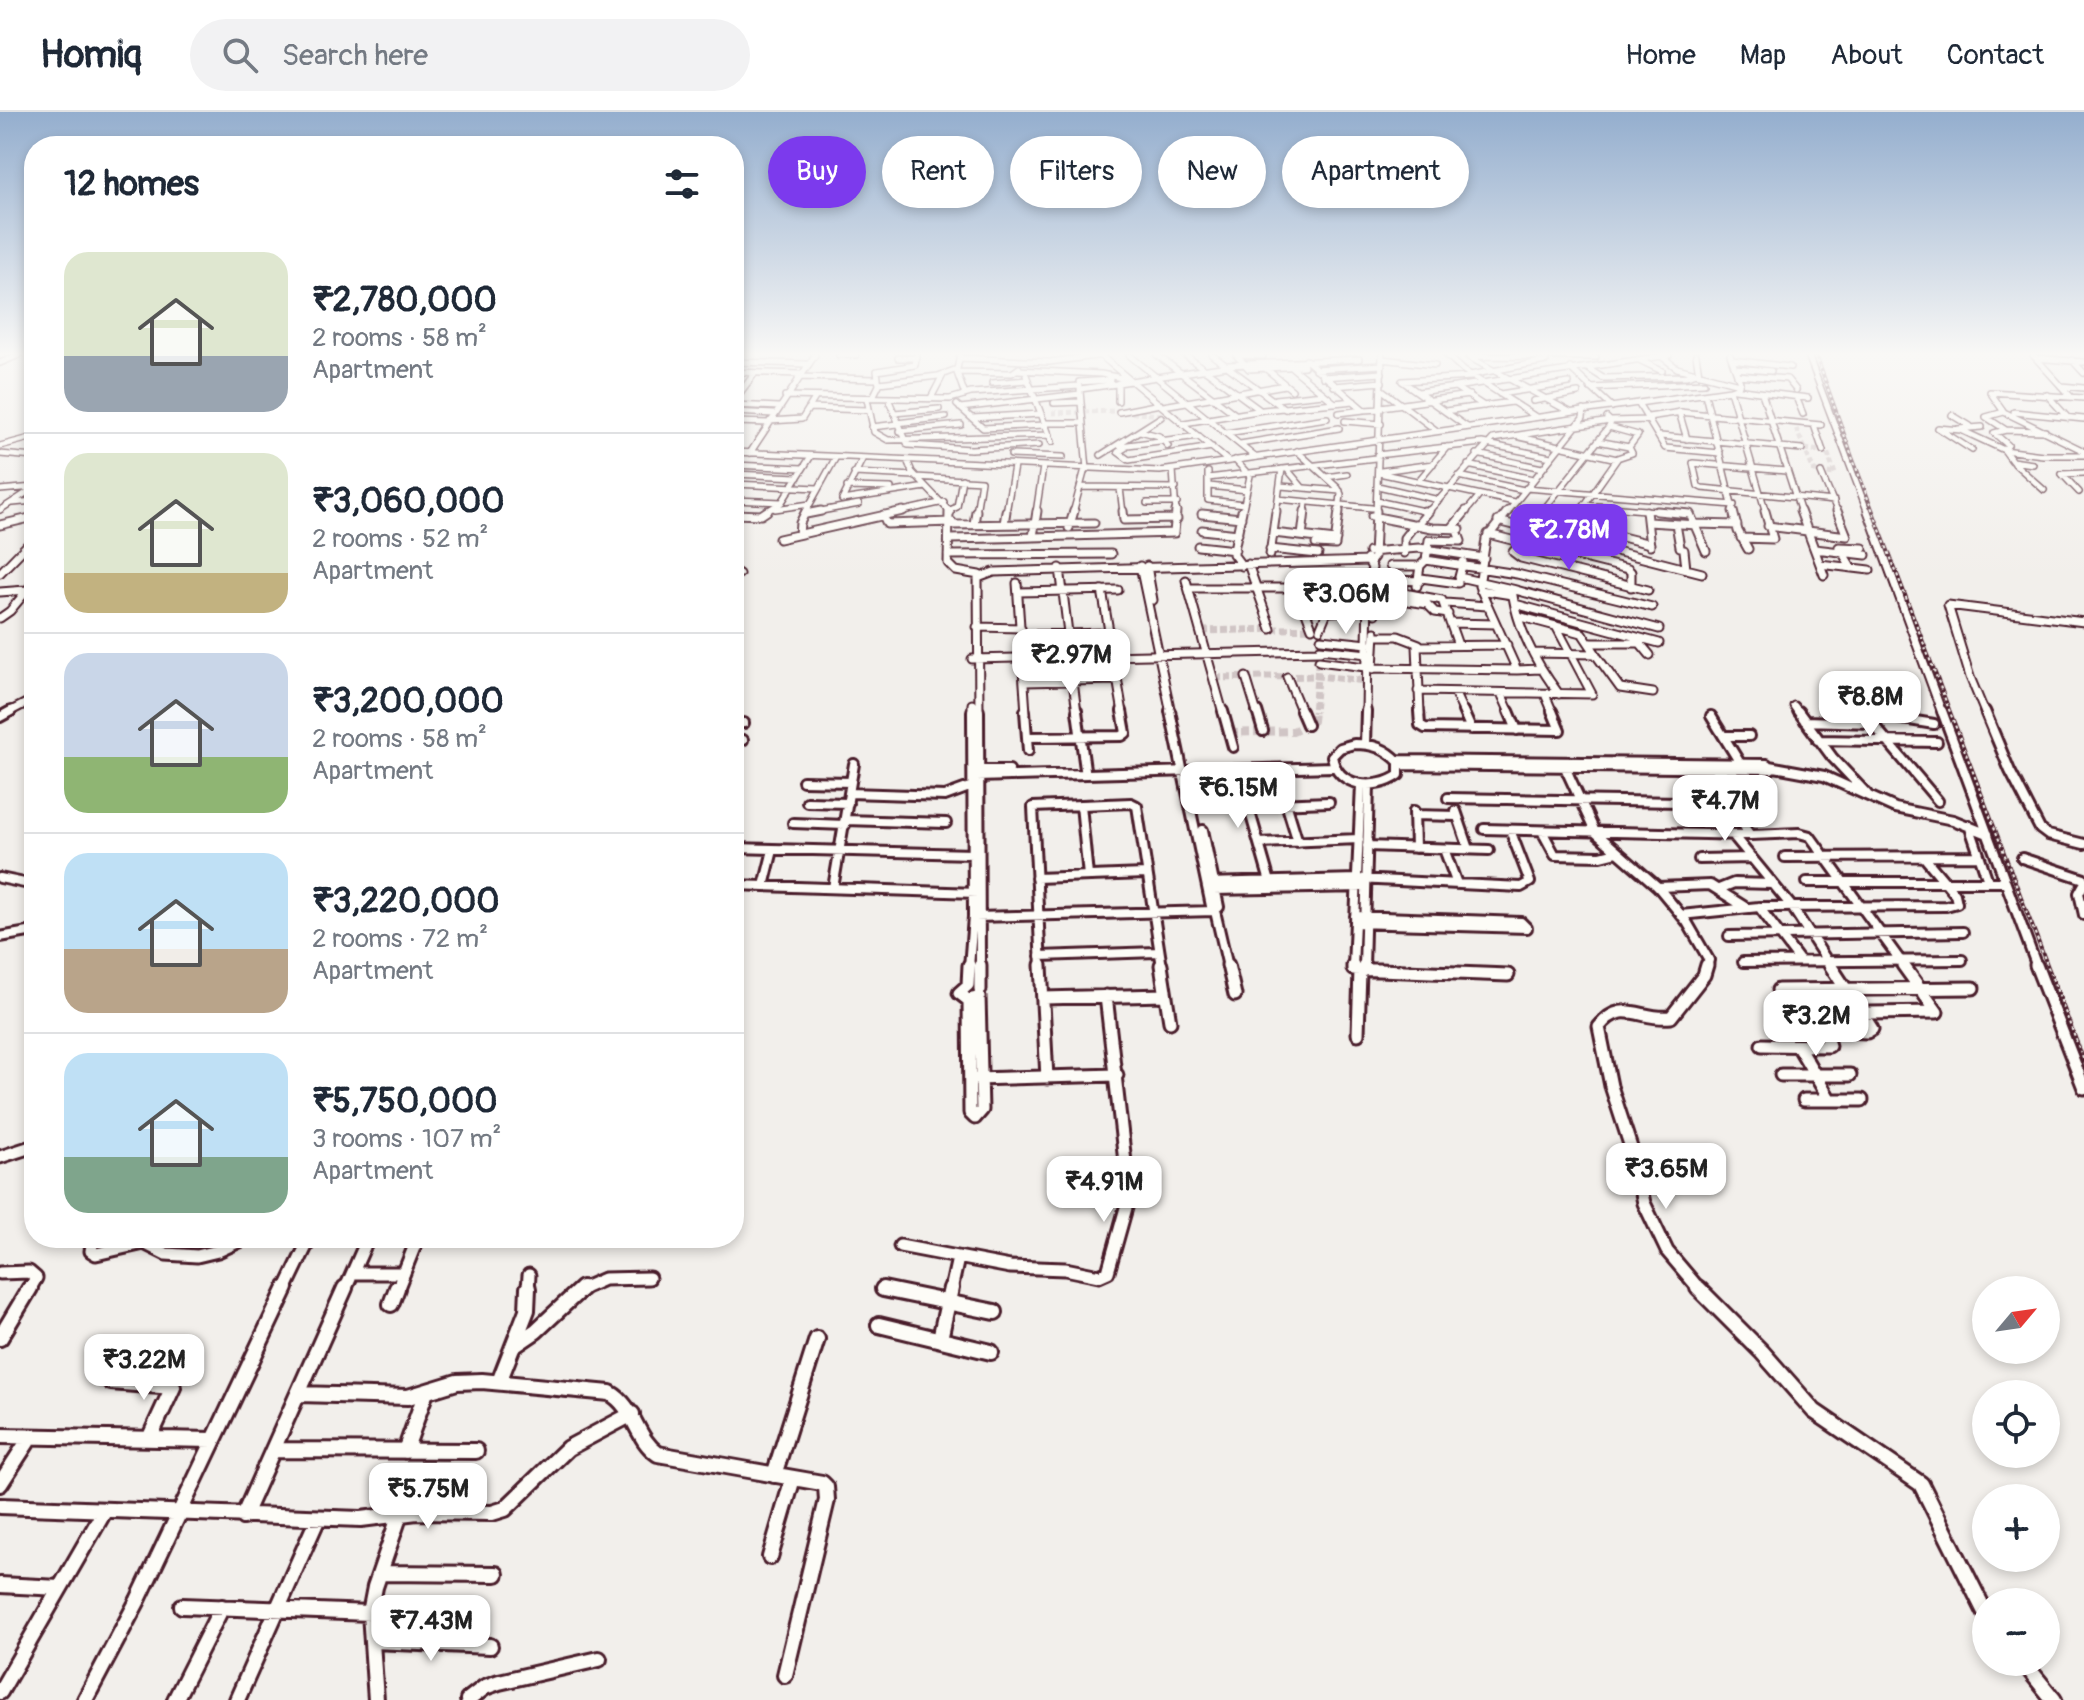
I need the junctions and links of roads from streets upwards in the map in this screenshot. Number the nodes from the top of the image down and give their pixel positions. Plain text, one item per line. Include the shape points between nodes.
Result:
1 (765, 429) edge
2 (874, 429) edge
3 (900, 429) edge
4 (981, 429) edge
5 (1047, 429) edge
6 (1083, 429) edge
7 (1143, 429) edge
8 (1191, 429) edge
9 (1222, 429) edge
10 (1252, 429) edge
11 (1284, 429) edge
12 (1332, 429) edge
13 (1340, 429) edge
14 (1380, 429) edge
15 (1434, 429) edge
16 (1451, 429) edge
17 (1556, 429) edge
18 (1573, 429) edge
19 (1606, 429) edge
20 (1624, 429) edge
21 (1656, 429) edge
22 (1684, 429) edge
23 (1714, 429) edge
24 (1740, 429) edge
25 (1773, 429) edge
26 (1818, 429) edge
27 (1836, 429) edge
28 (1940, 429) edge
29 (1958, 429) edge
30 (2044, 429) edge
31 (2006, 430) joint
32 (1140, 431) junction
33 (1437, 431) junction
34 (2048, 431) junction
35 (1226, 433) junction
36 (1292, 435) junction
37 (1199, 436) junction
38 (1513, 436) junction
39 (1660, 436) junction
40 (942, 437) junction
41 (1379, 439) junction
42 (1687, 439) junction
43 (24, 440) edge
44 (905, 440) junction
45 (1598, 441) junction
46 (1717, 441) junction
47 (1164, 442) junction
48 (1357, 442) junction
49 (1240, 444) junction
50 (1488, 444) junction
51 (1744, 444) junction
52 (1039, 445) dead end
53 (1117, 445) junction
54 (1560, 445) junction
55 (0, 446) edge
56 (939, 447) junction
57 (1212, 447) junction
58 (1447, 447) junction
59 (1629, 447) junction
60 (1778, 447) junction
61 (1125, 448) junction
62 (1063, 449) dead end
63 (1310, 449) junction
64 (1802, 449) tunnel mouth
65 (1972, 450) dead end
66 (2004, 450) junction
67 (1297, 451) junction
68 (1590, 451) junction
69 (1823, 451) dead end
70 (744, 453) edge
71 (750, 453) junction
72 (763, 453) junction
73 (1176, 453) junction
74 (1720, 453) junction
75 (0, 454) edge
76 (1085, 454) junction
77 (1120, 454) junction
78 (1477, 454) junction
79 (2083, 454) edge
80 (1011, 455) dead end
81 (1101, 455) junction
82 (22, 456) edge
83 (811, 456) junction
84 (1377, 456) junction
85 (836, 457) junction
86 (1063, 457) junction
87 (1255, 457) junction
88 (1551, 457) junction
89 (863, 458) junction
90 (1617, 458) junction
91 (907, 460) junction
92 (1231, 460) junction
93 (2012, 461) junction
94 (935, 462) junction
95 (1433, 464) junction
96 (2033, 464) dead end
97 (1203, 465) junction
98 (1312, 465) junction
99 (1468, 465) junction
100 (1722, 465) junction
101 (744, 466) edge
102 (753, 466) junction
103 (1014, 466) junction
104 (2084, 466) edge
105 (1043, 467) junction
106 (803, 468) junction
107 (1063, 468) junction
108 (1542, 468) junction
109 (1751, 468) junction
110 (1086, 469) junction
111 (1284, 469) junction
112 (1173, 470) junction
113 (1786, 471) junction
114 (1379, 472) junction
115 (854, 473) junction
116 (1821, 473) dead end
117 (2084, 473) edge
118 (881, 474) junction
119 (1347, 474) dead end
120 (744, 475) edge
121 (747, 475) junction
122 (1249, 475) junction
123 (916, 476) junction
124 (1459, 476) junction
125 (798, 477) junction
126 (1326, 477) junction
127 (744, 478) edge
128 (962, 479) junction
129 (1533, 479) junction
130 (1418, 481) junction
131 (1209, 482) junction
132 (744, 484) edge
133 (1281, 486) junction
134 (1378, 486) junction
135 (792, 487) junction
136 (847, 487) junction
137 (1080, 487) junction
138 (818, 488) junction
139 (928, 488) junction
140 (1120, 488) junction
141 (1176, 488) junction
142 (1303, 488) junction
143 (1449, 488) junction
144 (24, 489) edge
145 (1525, 489) junction
146 (0, 490) edge
147 (893, 490) junction
148 (1247, 490) junction
149 (1558, 490) junction
150 (2044, 490) dead end
151 (1340, 491) junction
152 (1729, 491) junction
153 (2079, 492) dead end
154 (1594, 493) junction
155 (1759, 494) junction
156 (24, 495) edge
157 (1480, 495) junction
158 (1795, 497) junction
159 (1278, 499) junction
160 (744, 500) edge
161 (1439, 500) junction
162 (1834, 501) junction
163 (24, 502) edge
164 (782, 502) junction
165 (944, 502) junction
166 (1306, 502) junction
167 (1514, 502) junction
168 (12, 503) junction
169 (1147, 503) dead end
170 (1177, 503) junction
171 (1244, 504) junction
172 (1340, 505) junction
173 (1585, 505) junction
174 (1734, 505) junction
175 (809, 507) junction
176 (1615, 507) junction
177 (775, 509) junction
178 (950, 510) junction
179 (1374, 510) junction
180 (1646, 510) junction
181 (1543, 511) junction
182 (0, 512) edge
183 (1428, 512) junction
184 (1580, 512) junction
185 (744, 514) edge
186 (1202, 514) dead end
187 (24, 515) edge
188 (883, 515) junction
189 (1123, 518) junction
190 (1241, 518) junction
191 (24, 519) edge
192 (1114, 519) dead end
193 (1177, 519) junction
194 (1616, 520) junction
195 (1498, 521) junction
196 (1573, 522) junction
197 (1648, 522) junction
198 (952, 523) junction
199 (1034, 523) junction
200 (1094, 523) dead end
201 (974, 524) junction
202 (1004, 524) junction
203 (1070, 524) junction
204 (1676, 524) junction
205 (1696, 524) junction
206 (0, 525) edge
207 (1416, 525) junction
208 (1737, 525) junction
209 (1768, 526) junction
210 (1457, 529) junction
211 (1529, 529) junction
212 (1202, 530) dead end
213 (1808, 531) junction
214 (1273, 533) junction
215 (799, 534) junction
216 (1238, 534) junction
217 (1488, 534) junction
218 (1616, 535) junction
219 (1070, 536) junction
220 (1302, 536) junction
221 (1033, 537) junction
222 (1562, 537) junction
223 (1741, 538) junction
224 (779, 539) dead end
225 (951, 539) junction
226 (1336, 540) junction
227 (1459, 541) junction
228 (1521, 543) junction
229 (1316, 544) dead end
230 (1650, 544) junction
231 (1198, 546) dead end
232 (24, 549) edge
233 (1404, 549) junction
234 (1427, 549) junction
235 (1748, 549) dead end
236 (1815, 549) junction
237 (1235, 550) junction
238 (1553, 551) junction
239 (1706, 551) dead end
240 (1843, 552) junction
241 (1864, 552) dead end
242 (24, 554) edge
243 (1111, 554) dead end
244 (1318, 554) dead end
245 (19, 555) junction
246 (948, 555) junction
247 (1385, 555) junction
248 (1461, 555) junction
249 (1568, 555) junction
250 (1371, 557) junction
251 (1484, 558) junction
252 (1651, 560) junction
253 (1423, 563) junction
254 (1820, 564) junction
255 (1244, 565) junction
256 (1390, 566) junction
257 (1462, 566) junction
258 (1144, 567) junction
259 (1852, 568) junction
260 (1061, 569) junction
261 (1482, 569) junction
262 (1564, 569) junction
263 (1686, 569) junction
264 (1870, 570) dead end
265 (0, 573) edge
266 (1702, 573) dead end
267 (977, 575) junction
268 (1824, 575) dead end
269 (1400, 579) junction
270 (1420, 579) junction
271 (1458, 580) junction
272 (1479, 581) junction
273 (1370, 583) junction
274 (1256, 586) junction
275 (1296, 586) junction
276 (1631, 587) junction
277 (1102, 590) junction
278 (1118, 590) dead end
279 (1480, 590) junction
280 (1648, 590) dead end
281 (1063, 591) junction
282 (0, 592) edge
283 (23, 593) joint
284 (1417, 594) junction
285 (1402, 596) junction
286 (1513, 596) junction
287 (1445, 603) junction
288 (1628, 603) junction
289 (1460, 604) junction
290 (1487, 606) junction
291 (1652, 607) dead end
292 (1369, 610) junction
293 (1404, 611) dead end
294 (1518, 616) junction
295 (0, 618) edge
296 (1449, 618) junction
297 (1627, 620) junction
298 (2084, 622) edge
299 (1496, 624) junction
300 (1556, 626) junction
301 (977, 627) junction
302 (1271, 629) dead end
303 (1659, 629) dead end
304 (1021, 632) junction
305 (1068, 633) junction
306 (1108, 633) junction
307 (1375, 636) junction
308 (1321, 639) dead end
309 (1590, 643) junction
310 (1659, 643) dead end
311 (1368, 644) junction
312 (1419, 644) junction
313 (1458, 645) junction
314 (1507, 645) junction
315 (1533, 653) junction
316 (1208, 654) junction
317 (1368, 654) junction
318 (1161, 655) junction
319 (1570, 655) junction
320 (1596, 655) junction
321 (1650, 655) dead end
322 (1113, 656) junction
323 (1024, 658) junction
324 (975, 659) junction
325 (1319, 661) dead end
326 (1370, 667) junction
327 (1417, 668) junction
328 (1540, 669) junction
329 (1517, 670) junction
330 (1246, 677) dead end
331 (1287, 677) dead end
332 (1879, 677) dead end
333 (1116, 680) junction
334 (1073, 681) junction
335 (1024, 682) junction
336 (1418, 691) junction
337 (1454, 692) junction
338 (1501, 693) junction
339 (1653, 693) dead end
340 (1545, 694) junction
341 (1559, 694) junction
342 (1865, 694) dead end
343 (24, 704) edge
344 (1794, 706) dead end
345 (1711, 716) dead end
346 (0, 717) edge
347 (1872, 718) junction
348 (1906, 719) junction
349 (1805, 721) junction
350 (1934, 724) dead end
351 (1307, 725) dead end
352 (1471, 729) junction
353 (1517, 730) junction
354 (1263, 731) dead end
355 (1724, 736) junction
356 (1749, 736) dead end
357 (1028, 737) junction
358 (1080, 737) junction
359 (1818, 740) junction
360 (1887, 741) junction
361 (1937, 742) dead end
362 (1368, 744) junction
363 (1233, 747) dead end
364 (1028, 751) dead end
365 (1399, 762) junction
366 (854, 764) dead end
367 (1333, 765) junction
368 (1564, 765) junction
369 (1742, 766) junction
370 (1085, 769) junction
371 (1186, 769) junction
372 (1238, 770) junction
373 (976, 777) junction
374 (803, 781) dead end
375 (851, 782) junction
376 (1365, 785) junction
377 (848, 798) junction
378 (1448, 798) dead end
379 (1872, 799) junction
380 (1581, 800) junction
381 (1938, 801) dead end
382 (807, 802) dead end
383 (1329, 802) dead end
384 (1286, 803) junction
385 (1728, 803) junction
386 (1741, 803) dead end
387 (1081, 805) junction
388 (1248, 805) junction
389 (793, 823) dead end
390 (845, 823) junction
391 (946, 823) dead end
392 (1969, 825) junction
393 (1484, 829) dead end
394 (1510, 830) junction
395 (1542, 831) junction
396 (1595, 832) junction
397 (1732, 834) junction
398 (1988, 834) junction
399 (1750, 835) junction
400 (1298, 842) junction
401 (1363, 842) junction
402 (1259, 843) junction
403 (2084, 844) edge
404 (1415, 848) junction
405 (744, 849) edge
406 (1444, 849) junction
407 (1469, 849) junction
408 (773, 850) junction
409 (1489, 850) dead end
410 (841, 851) junction
411 (1617, 852) junction
412 (973, 854) junction
413 (1979, 856) junction
414 (1785, 857) dead end
415 (1827, 857) junction
416 (1924, 857) junction
417 (1752, 858) junction
418 (2022, 858) dead end
419 (1699, 859) dead end
420 (1145, 874) junction
421 (1088, 876) junction
422 (0, 878) edge
423 (1036, 878) junction
424 (1943, 880) junction
425 (1844, 881) junction
426 (1988, 881) junction
427 (2084, 881) edge
428 (1270, 882) junction
429 (1807, 882) dead end
430 (2003, 882) junction
431 (24, 883) edge
432 (1361, 883) junction
433 (1457, 884) junction
434 (1773, 884) junction
435 (744, 885) edge
436 (764, 886) junction
437 (1211, 887) junction
438 (1658, 887) junction
439 (833, 888) junction
440 (1719, 889) junction
441 (977, 893) junction
442 (1861, 906) junction
443 (1745, 907) junction
444 (1759, 907) junction
445 (1792, 907) junction
446 (1215, 911) junction
447 (1151, 912) junction
448 (1681, 915) junction
449 (2084, 915) edge
450 (1037, 916) junction
451 (977, 917) junction
452 (1360, 920) junction
453 (1963, 932) dead end
454 (24, 933) edge
455 (1779, 933) junction
456 (1809, 933) junction
457 (1880, 933) junction
458 (1729, 936) dead end
459 (0, 937) edge
460 (1157, 952) junction
461 (1040, 956) junction
462 (1799, 960) junction
463 (1828, 960) junction
464 (1901, 960) junction
465 (1962, 960) dead end
466 (1743, 962) dead end
467 (1359, 970) junction
468 (1508, 975) dead end
469 (1973, 988) dead end
470 (1921, 989) junction
471 (1778, 990) dead end
472 (1847, 990) junction
473 (1165, 995) junction
474 (1235, 995) dead end
475 (975, 996) junction
476 (1106, 996) junction
477 (1043, 998) junction
478 (1802, 1014) dead end
479 (1862, 1014) junction
480 (1170, 1022) dead end
481 (1358, 1034) dead end
482 (1762, 1045) dead end
483 (1798, 1046) junction
484 (1117, 1075) junction
485 (1781, 1075) dead end
486 (1815, 1075) junction
487 (1850, 1075) dead end
488 (1047, 1078) junction
489 (2084, 1088) edge
490 (1804, 1100) dead end
491 (1830, 1100) junction
492 (1862, 1100) dead end
493 (24, 1149) edge
494 (0, 1157) edge
495 (900, 1246) dead end
496 (91, 1248) edge
497 (122, 1248) edge
498 (161, 1248) edge
499 (226, 1248) edge
500 (303, 1248) edge
501 (364, 1248) edge
502 (414, 1248) edge
503 (958, 1258) junction
504 (0, 1273) edge
505 (353, 1273) junction
506 (404, 1273) junction
507 (529, 1275) dead end
508 (649, 1278) dead end
509 (883, 1289) dead end
510 (947, 1302) junction
511 (391, 1304) dead end
512 (995, 1312) dead end
513 (879, 1325) dead end
514 (0, 1338) edge
515 (817, 1339) dead end
516 (940, 1339) junction
517 (514, 1346) junction
518 (991, 1352) dead end
519 (111, 1382) dead end
520 (499, 1382) junction
521 (426, 1392) junction
522 (299, 1394) junction
523 (632, 1414) junction
524 (0, 1436) edge
525 (30, 1438) junction
526 (149, 1439) junction
527 (213, 1440) junction
528 (273, 1450) junction
529 (405, 1451) junction
530 (476, 1451) dead end
531 (774, 1475) junction
532 (793, 1478) junction
533 (0, 1484) edge
534 (0, 1506) edge
535 (105, 1510) junction
536 (179, 1513) junction
537 (400, 1514) junction
538 (243, 1517) junction
539 (318, 1518) junction
540 (770, 1557) dead end
541 (380, 1573) junction
542 (496, 1574) dead end
543 (0, 1585) edge
544 (60, 1588) junction
545 (1972, 1590) edge
546 (182, 1606) dead end
547 (222, 1607) junction
548 (277, 1609) junction
549 (370, 1613) junction
550 (374, 1641) junction
551 (490, 1646) dead end
552 (599, 1659) dead end
553 (785, 1675) dead end
554 (2034, 1676) edge
555 (0, 1692) edge
556 (85, 1700) edge
557 (175, 1700) edge
558 (237, 1700) edge
559 (376, 1700) edge
560 (468, 1700) edge
561 (2054, 1700) edge

1 - 71 street
2 - 44 street via 880,438
3 - 44 street
4 - 40 street
5 - 40 street via 1051,439
6 - 76 street
7 - 32 street
8 - 37 street
9 - 35 street
10 - 35 street
11 - 36 street
12 - 36 street
13 - 48 street
14 - 41 street
15 - 33 street
16 - 33 street
17 - 38 street
18 - 54 street
19 - 45 street
20 - 59 street via 1638,434
21 - 39 street
22 - 42 street
23 - 46 street
24 - 51 street
25 - 60 street
26 - 69 street
27 - 398 street
28 - 65 street
29 - 66 street
30 - 34 street
31 - 34 street
31 - 66 street via 1994,433 2008,445
32 - 47 street
32 - 53 street
33 - 41 street
34 - 79 street
35 - 49 street
36 - 49 street
36 - 63 street
37 - 47 street
37 - 57 street
38 - 50 street
38 - 54 street
39 - 42 street
39 - 74 street via 1668,449
40 - 44 street
41 - 48 street
41 - 84 street
42 - 46 street
43 - 55 street
44 - 56 street via 911,446
45 - 59 street
45 - 68 street
46 - 51 street
46 - 74 street
47 - 61 street
47 - 73 street
48 - 63 street
49 - 87 street
50 - 58 street
50 - 78 street
50 - 88 street
51 - 60 street
51 - 109 street
52 - 56 street
53 - 61 street
53 - 81 street
54 - 68 street
54 - 88 street
56 - 94 street
57 - 73 street
57 - 92 street
58 - 84 street
58 - 95 street
59 - 90 street via 1632,453
60 - 64 street
60 - 113 street
61 - 77 street
62 - 86 street
63 - 67 street
66 - 79 street
66 - 93 street
67 - 87 street
67 - 98 street
68 - 90 street
68 - 149 street
70 - 71 street
71 - 72 street
72 - 83 street
72 - 102 street
73 - 77 street via 1129,460
74 - 100 street
75 - 82 street
76 - 81 street
76 - 110 street
77 - 81 street
78 - 99 street
78 - 108 street
79 - 104 street
80 - 86 street
83 - 85 street
83 - 106 street
84 - 98 street
84 - 114 street
84 - 179 street
85 - 89 street
85 - 138 street
86 - 107 street
87 - 92 street
88 - 108 street
89 - 91 street
89 - 115 street
90 - 154 street
91 - 94 street
91 - 123 street
92 - 97 street
92 - 122 street
93 - 96 street
93 - 150 street
94 - 103 street
95 - 114 street
95 - 130 street
97 - 112 street
97 - 131 street
98 - 111 street
98 - 126 street
99 - 124 street
99 - 129 street
100 - 109 street
100 - 152 street
100 - 152 street via 1693,463 1699,487
101 - 102 street
102 - 106 street
102 - 121 street
103 - 105 street
103 - 202 street
105 - 107 street
105 - 199 street
106 - 125 street
107 - 110 street
108 - 129 street
109 - 113 street
109 - 155 street
110 - 112 street
110 - 137 street
111 - 122 street
111 - 133 street
111 - 142 street
112 - 141 street
113 - 158 street
114 - 130 street
114 - 134 street
115 - 118 street
115 - 136 street
116 - 162 street
117 - 153 street via 2062,474
118 - 123 street
118 - 147 street
119 - 126 street
120 - 121 street
121 - 125 street
121 - 127 street
122 - 131 street
122 - 148 street
123 - 128 street
123 - 139 street
124 - 143 street
124 - 145 street
125 - 135 street
126 - 151 street
128 - 178 street via 957,507
128 - 201 street via 981,481
129 - 145 street
130 - 143 street
131 - 148 street
131 - 171 street via 1208,500
132 - 135 street
133 - 142 street
133 - 159 street
134 - 161 street
134 - 179 street
135 - 138 street
135 - 164 street
136 - 147 street
136 - 147 street via 842,500
137 - 140 street
137 - 203 street
138 - 175 street
139 - 147 street
139 - 165 street
139 - 175 street
140 - 141 street
140 - 189 street
141 - 170 street
142 - 151 street
143 - 157 street
143 - 161 street
144 - 146 street
145 - 149 street
145 - 167 street
148 - 171 street
149 - 154 street
149 - 181 street
151 - 172 street
152 - 155 street
152 - 174 street
154 - 173 street
154 - 174 street
155 - 158 street
155 - 209 street
156 - 168 street
157 - 167 street
157 - 210 street
158 - 162 street
158 - 213 street
159 - 166 street
159 - 214 street
160 - 164 street
161 - 183 street
162 - 213 street via 1847,536
163 - 168 street
164 - 177 street
165 - 178 street
165 - 188 street
166 - 172 street
166 - 220 street
167 - 195 street
168 - 182 street
169 - 170 street
170 - 193 street
171 - 190 street
172 - 179 street
172 - 226 street
173 - 176 street
173 - 184 street
174 - 208 street
175 - 177 street
175 - 215 street
176 - 180 street
176 - 194 street
177 - 185 street
178 - 198 street
179 - 183 street
179 - 207 street
179 - 250 street
180 - 197 street
180 - 205 street via 1690,514
181 - 196 street
181 - 211 street
182 - 187 street
183 - 207 street
184 - 194 street
184 - 196 street
186 - 190 street
188 - 198 street via 887,524
188 - 215 street
189 - 192 street
189 - 193 street
190 - 216 street
191 - 206 street
193 - 219 street via 1171,533
194 - 218 street
195 - 211 street
195 - 217 street
196 - 218 street
196 - 222 street
197 - 204 street
197 - 230 street
198 - 201 street
198 - 225 street
199 - 202 street
199 - 203 street
199 - 221 street
200 - 203 street
201 - 202 street
203 - 219 street
204 - 205 street
204 - 263 street
205 - 208 street
205 - 239 street
207 - 210 street
207 - 233 street via 1404,538
208 - 223 street
209 - 213 street
209 - 223 street via 1771,540
210 - 227 street
211 - 222 street
212 - 216 street
213 - 236 street
214 - 220 street
214 - 244 street via 1270,552
215 - 224 street
216 - 237 street
217 - 228 street
217 - 251 street
218 - 230 street
219 - 221 street
220 - 226 street
221 - 225 street
222 - 238 street
222 - 252 street
223 - 235 street
225 - 246 street
226 - 229 street via 1334,546
227 - 234 street via 1429,539
227 - 248 street
228 - 238 street
228 - 262 street via 1513,552 1516,556
230 - 252 street
231 - 237 street
232 - 245 street
233 - 234 street
233 - 247 street via 1400,555
233 - 250 street
234 - 248 street
234 - 253 street
236 - 240 street
236 - 254 street
237 - 255 street via 1234,557
238 - 249 street
240 - 241 street
240 - 259 street
242 - 245 street
243 - 246 street
245 - 265 street
246 - 267 street via 951,569
247 - 250 street
247 - 256 street
248 - 251 street
248 - 257 street
249 - 262 street
249 - 276 street via 1630,570
250 - 255 street
250 - 273 street
251 - 261 street
252 - 263 street
253 - 256 street
253 - 257 street
253 - 270 street
254 - 259 street
254 - 268 street
255 - 258 street
255 - 274 street
256 - 269 street
257 - 261 street
257 - 271 street
258 - 260 street
258 - 318 street
259 - 264 street
260 - 267 street via 994,569
260 - 281 street
261 - 272 street
261 - 288 street
262 - 276 street
263 - 266 street
267 - 301 street
267 - 324 street via 971,582
269 - 270 street
269 - 273 street
269 - 285 street
270 - 271 street
270 - 284 street
271 - 272 street
271 - 289 street
272 - 279 street
272 - 286 street
273 - 275 street
273 - 292 street
273 - 307 street via 1376,588
274 - 275 street
274 - 302 street
274 - 316 street via 1188,584
275 - 292 street via 1316,629 1327,612
276 - 280 street
277 - 278 street
277 - 281 street
277 - 306 street
279 - 286 street
279 - 290 street
281 - 304 street via 1017,588
281 - 305 street
282 - 283 street
283 - 295 street
284 - 285 street
284 - 287 street
285 - 293 street
285 - 296 street
286 - 294 street
286 - 297 street
286 - 310 street
287 - 289 street
287 - 296 street
288 - 291 street
288 - 297 street
289 - 290 street
290 - 299 street
292 - 311 street
294 - 300 street
294 - 315 street
296 - 299 street
296 - 313 street
297 - 303 street
298 - 403 street via 1948,605 1970,677 2042,831
299 - 314 street
300 - 309 street via 1582,633
300 - 319 street
301 - 304 street
301 - 324 street
304 - 305 street
304 - 323 street
305 - 306 street
306 - 322 street
307 - 312 street via 1398,636
307 - 326 street
308 - 311 street
309 - 320 street
309 - 321 street via 1640,643
311 - 317 street
312 - 313 street
312 - 327 street
313 - 314 street
314 - 329 street
315 - 319 street
315 - 328 street
316 - 317 street
316 - 318 street
316 - 363 street
317 - 326 street
318 - 322 street
318 - 371 street
319 - 320 street
319 - 341 street via 1593,692
320 - 339 street via 1620,688
322 - 323 street
322 - 333 street
323 - 324 street
323 - 335 street
324 - 373 street
325 - 326 street
326 - 327 street
326 - 362 street
327 - 329 street
327 - 336 street
328 - 329 street
328 - 341 street
330 - 354 street
331 - 351 street
332 - 348 street
333 - 334 street
333 - 358 street via 1125,735
334 - 335 street
334 - 358 street
335 - 357 street
336 - 337 street
336 - 352 street via 1422,727
337 - 338 street
337 - 352 street
338 - 340 street
338 - 353 street
340 - 341 street
340 - 353 street via 1561,729
342 - 347 street
343 - 346 street
344 - 349 street
345 - 355 street
347 - 348 street
347 - 349 street
347 - 360 street
348 - 350 street
349 - 359 street
352 - 353 street
355 - 356 street
355 - 369 street
357 - 358 street
357 - 364 street
358 - 370 street
359 - 360 street
359 - 379 street
360 - 361 street
360 - 381 street
362 - 365 street
362 - 367 street via 1340,748 1332,756
365 - 368 street
365 - 376 street via 1401,772 1394,781
366 - 375 street
367 - 371 street
367 - 372 street
367 - 376 street via 1346,779
368 - 369 street
368 - 380 street
369 - 379 street via 1824,776
370 - 371 street
370 - 373 street
371 - 372 street
371 - 373 street
371 - 437 street
372 - 388 street
373 - 377 street via 950,796
373 - 412 street
373 - 441 street
374 - 375 street
375 - 377 street
376 - 401 street
377 - 382 street
377 - 390 street
378 - 380 street
379 - 392 street
380 - 385 street
380 - 396 street
383 - 384 street
384 - 388 street
384 - 400 street
385 - 386 street
385 - 399 street
387 - 420 street via 1135,803
387 - 421 street
387 - 423 street via 1033,807
388 - 402 street
389 - 390 street
390 - 391 street
390 - 410 street
392 - 398 street
392 - 413 street
393 - 394 street
394 - 395 street
394 - 433 street via 1530,882
395 - 396 street
395 - 411 street via 1555,855
396 - 397 street
396 - 411 street
397 - 399 street
397 - 417 street
398 - 430 street
399 - 415 street via 1803,833
400 - 401 street
400 - 402 street
401 - 404 street
401 - 432 street
402 - 428 street
404 - 406 street
404 - 407 street via 1414,812 1456,813
405 - 408 street
406 - 407 street
406 - 433 street
407 - 409 street
408 - 410 street
408 - 436 street
410 - 412 street
410 - 439 street
411 - 438 street
412 - 441 street
413 - 416 street
413 - 426 street
414 - 415 street
415 - 416 street
415 - 425 street
416 - 424 street
417 - 419 street
417 - 434 street
418 - 427 street
420 - 421 street
420 - 447 street
421 - 423 street
422 - 431 street
423 - 450 street
424 - 425 street
424 - 426 street
424 - 442 street via 1958,899 1953,905
425 - 429 street
425 - 442 street
426 - 430 street
427 - 449 street via 2079,893
428 - 432 street
428 - 437 street
430 - 489 street
432 - 433 street
432 - 437 street
432 - 452 street
434 - 440 street via 1734,883
434 - 445 street
435 - 436 street
436 - 439 street
437 - 446 street via 1219,907
438 - 440 street via 1701,884
438 - 448 street
439 - 441 street
440 - 443 street
441 - 451 street
442 - 445 street
442 - 457 street
443 - 444 street
443 - 448 street
444 - 445 street
444 - 455 street
445 - 456 street
446 - 447 street
446 - 474 street
447 - 450 street
447 - 460 street
448 - 545 street via 1709,960 1694,989 1668,1018 1624,1011 1599,1027 1653,1226 1687,1276 1814,1411 1921,1484
450 - 451 street
450 - 461 street
451 - 475 street
451 - 475 street via 968,985 959,993 962,998
452 - 452 street via 1521,922 1527,928
452 - 467 street
453 - 457 street
454 - 459 street
455 - 456 street
455 - 458 street
455 - 462 street
456 - 457 street
456 - 463 street
457 - 464 street
460 - 461 street
460 - 473 street
461 - 477 street
462 - 463 street
462 - 466 street
463 - 464 street
463 - 472 street
464 - 465 street
464 - 470 street
467 - 468 street
467 - 481 street
469 - 470 street
470 - 472 street
470 - 479 street via 1936,1013
471 - 472 street
472 - 479 street
473 - 476 street
473 - 480 street
475 - 488 street via 976,1079
476 - 477 street
476 - 484 street
477 - 488 street
478 - 479 street
479 - 483 street via 1872,1030 1824,1030 1829,1046
482 - 483 street
483 - 486 street
484 - 488 street
484 - 503 street via 1129,1197 1106,1275
485 - 486 street
486 - 487 street
486 - 491 street
490 - 491 street
491 - 492 street
493 - 494 street
495 - 503 street
496 - 497 street via 96,1254
498 - 499 street via 166,1254 195,1256
500 - 527 street
501 - 505 street
502 - 506 street
503 - 510 street
504 - 514 street via 33,1272 36,1278
505 - 506 street
505 - 522 street
506 - 511 street
507 - 517 street via 527,1310
508 - 517 street via 596,1281
509 - 510 street
510 - 512 street
510 - 516 street
513 - 516 street
515 - 531 street
516 - 518 street
517 - 520 street
519 - 526 street via 173,1387
520 - 521 street via 457,1382
520 - 523 street via 610,1393 620,1397
521 - 522 street via 408,1397
521 - 529 street
522 - 528 street
523 - 531 street via 644,1442 658,1454
523 - 537 street via 568,1448 505,1509
524 - 525 street
525 - 526 street
525 - 533 street
526 - 527 street
527 - 536 street
528 - 529 street
528 - 538 street
529 - 530 street
531 - 532 street
532 - 540 street
532 - 553 street via 822,1483 828,1493
534 - 535 street
535 - 536 street
535 - 544 street
536 - 538 street
536 - 556 street
537 - 539 street
537 - 541 street
538 - 539 street
539 - 548 street
541 - 542 street
541 - 549 street
543 - 544 street
544 - 555 street
546 - 547 street
547 - 548 street
547 - 557 street
548 - 549 street
548 - 558 street
549 - 550 street
550 - 551 street
550 - 559 street
552 - 560 street via 499,1682
554 - 561 street

